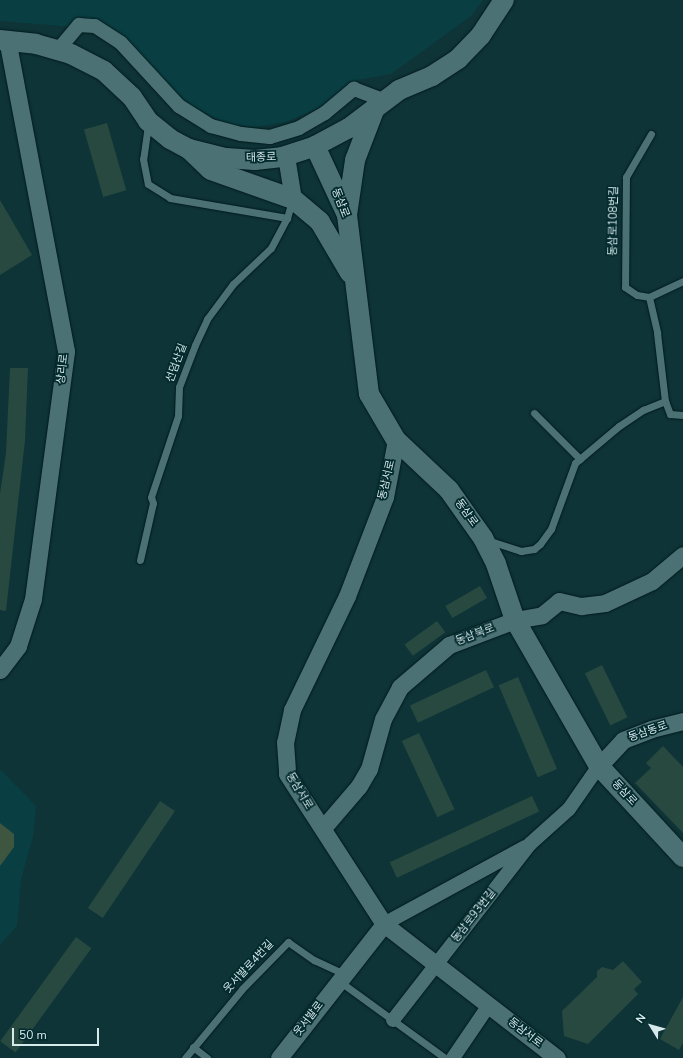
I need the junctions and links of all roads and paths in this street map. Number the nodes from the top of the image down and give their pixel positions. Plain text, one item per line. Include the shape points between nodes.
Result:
1 (502, 2) edge
2 (4, 40) edge
3 (58, 50) junction
4 (380, 104) junction
5 (148, 121) junction
6 (650, 134) dead end
7 (315, 146) junction
8 (190, 149) junction
9 (286, 156) junction
10 (293, 199) junction
11 (347, 215) junction
12 (288, 218) junction
13 (355, 281) junction
14 (683, 281) edge
15 (649, 296) junction
16 (665, 401) junction
17 (534, 413) dead end
18 (683, 415) edge
19 (396, 440) junction
20 (580, 459) junction
21 (483, 538) junction
22 (683, 555) edge
23 (140, 560) dead end
24 (516, 620) junction
25 (0, 670) edge
26 (683, 721) edge
27 (599, 766) junction
28 (323, 828) junction
29 (530, 844) junction
30 (683, 857) edge
31 (384, 924) junction
32 (436, 965) junction
33 (341, 978) junction
34 (489, 1005) junction
35 (393, 1020) junction
36 (193, 1047) junction
37 (185, 1058) edge
38 (206, 1058) edge
39 (278, 1058) edge
40 (445, 1058) edge
41 (453, 1058) edge
42 (557, 1058) edge

1 - 4 main road, 태종로 via 482,35 458,59 432,76 399,90
2 - 3 main road, 태종로
2 - 25 street, 상리로 via 66,351 33,599 18,646
3 - 4 street via 79,25 95,26 121,43 179,106 211,126 241,134 270,137 299,128 325,113 354,89
3 - 5 main road, 태종로 via 104,71 132,97
4 - 7 main road, 태종로 via 348,128
4 - 11 main road via 354,160
5 - 8 main road, 태종로 via 170,139
5 - 12 lane via 143,158 148,184 170,198
6 - 15 lane, 동삼로108번길 via 626,177 625,272 625,287 637,295
7 - 9 main road, 태종로
7 - 11 main road, 동삼로
8 - 9 main road, 태종로 via 226,158 256,160
8 - 10 main road via 211,170
9 - 10 street
10 - 12 lane, 선덤산길
10 - 13 main road via 320,222
11 - 13 main road, 동삼로
12 - 23 lane, 선덤산길 via 271,248 233,284 207,319 195,345 179,387 178,416 151,497 153,503
13 - 19 main road, 동삼로 via 369,394
14 - 15 lane
15 - 16 lane via 657,333
16 - 18 lane via 670,414
16 - 20 lane via 632,416
17 - 20 lane
19 - 21 main road, 동삼로 via 449,490
19 - 28 street, 동삼서로 via 385,497 347,596 292,710 284,742 287,774
20 - 21 lane via 572,468 551,529 540,544 528,551 521,551
21 - 24 main road, 동삼로 via 496,564
22 - 24 street, 동삼북로 via 652,581 604,603 580,606 559,601 542,615
24 - 27 main road, 동삼로
24 - 28 street, 동삼북로 via 449,645 400,687 383,719 370,769
26 - 27 street, 동삼동로 via 651,729 623,740
27 - 29 street, 동삼로93번길 via 569,808
27 - 30 main road, 동삼로
28 - 31 street, 동삼서로
29 - 31 street
29 - 32 street, 동삼로93번길
31 - 32 street, 동삼서로
31 - 33 street, 웃서발로
32 - 34 street, 동삼서로
32 - 35 street, 동삼로93번길
33 - 35 lane
33 - 36 lane, 웃서발로4번길 via 288,942 242,989
33 - 39 street, 웃서발로
34 - 41 street
34 - 42 street, 동삼서로
35 - 40 lane
36 - 37 lane, 웃서발로4번길
36 - 38 lane

